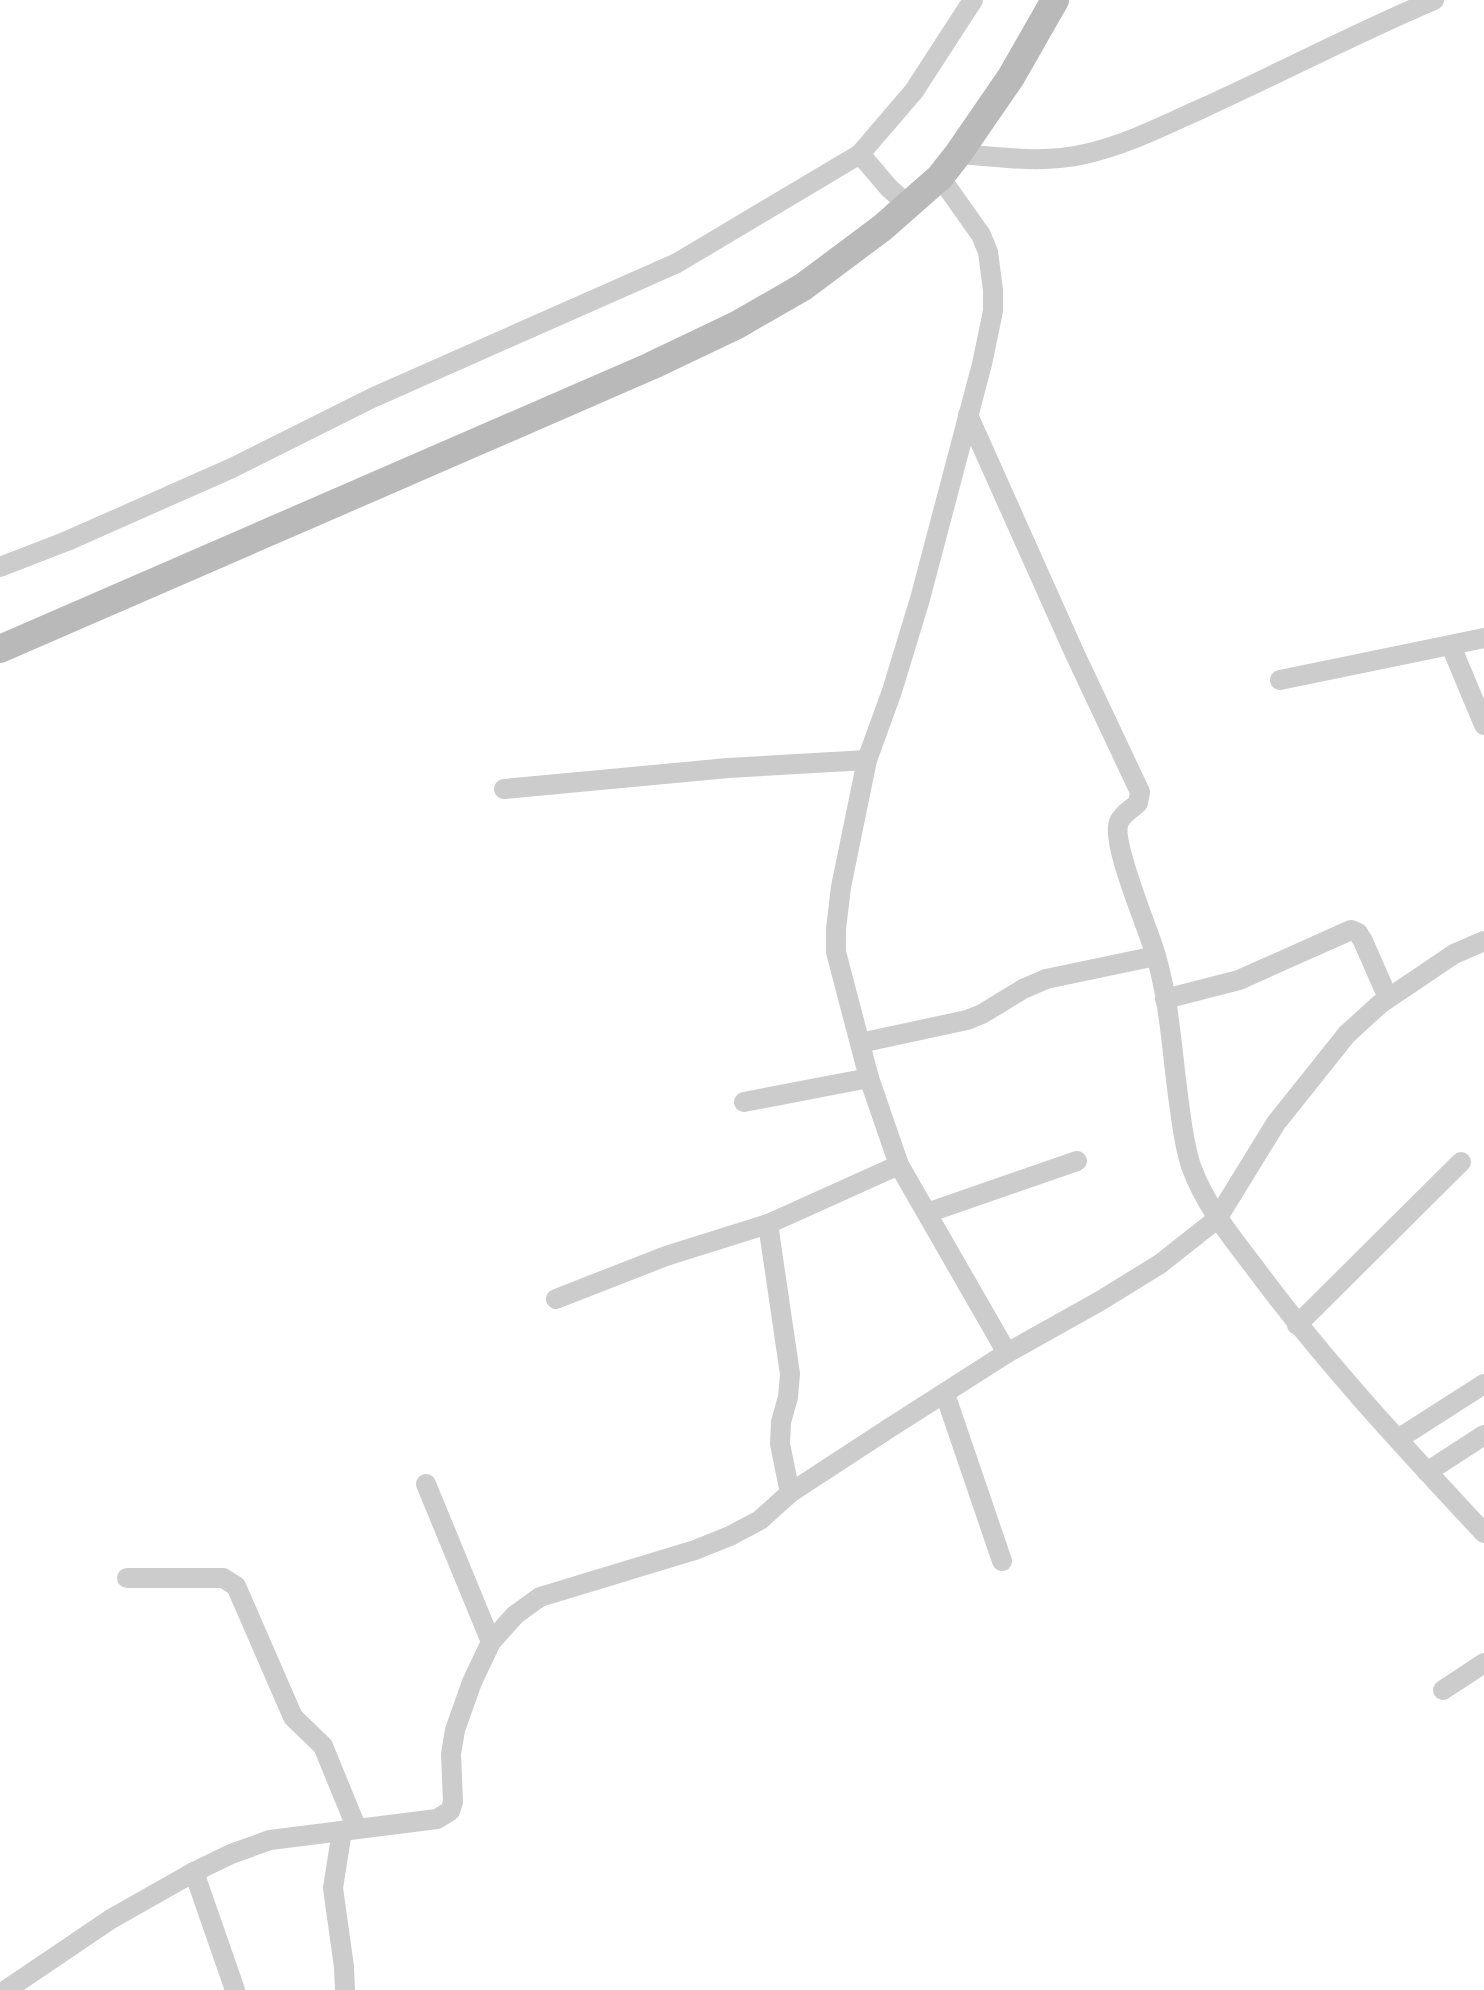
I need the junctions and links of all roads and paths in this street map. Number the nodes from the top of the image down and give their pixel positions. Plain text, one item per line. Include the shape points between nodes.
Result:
1 (973, 0) edge
2 (1055, 0) edge
3 (1434, 0) edge
4 (958, 154) junction
5 (865, 161) junction
6 (940, 177) junction
7 (899, 196) junction
8 (968, 415) junction
9 (0, 567) edge
10 (1484, 638) edge
11 (1451, 646) junction
12 (0, 649) edge
13 (1280, 680) dead end
14 (1484, 725) edge
15 (867, 760) junction
16 (504, 789) dead end
17 (1484, 941) edge
18 (1156, 956) junction
19 (1388, 998) junction
20 (1165, 999) junction
21 (860, 1043) junction
22 (869, 1078) junction
23 (744, 1102) dead end
24 (1077, 1161) dead end
25 (1461, 1162) dead end
26 (898, 1165) junction
27 (927, 1213) junction
28 (1217, 1219) junction
29 (768, 1224) junction
30 (556, 1299) dead end
31 (1298, 1325) junction
32 (1007, 1353) junction
33 (1484, 1384) edge
34 (945, 1394) junction
35 (1484, 1435) edge
36 (1398, 1438) junction
37 (1427, 1472) junction
38 (426, 1484) dead end
39 (790, 1493) junction
40 (1484, 1533) edge
41 (1002, 1561) dead end
42 (127, 1578) dead end
43 (491, 1642) junction
44 (1484, 1664) edge
45 (1443, 1690) dead end
46 (350, 1830) junction
47 (194, 1872) junction
48 (6, 1990) edge
49 (235, 1990) edge
50 (345, 1990) edge

1 - 5 street
2 - 4 street via 1011,77
3 - 4 street via 1126,142 1057,159
4 - 6 street
5 - 7 street
5 - 9 street via 677,263 372,398 232,468
6 - 7 street
6 - 8 street via 981,235 992,272 993,311
7 - 12 street via 842,260 737,325 570,402
8 - 15 street via 920,599
8 - 18 street via 1140,792 1138,803 1124,814 1116,832
10 - 11 street
11 - 13 street
11 - 14 street
15 - 16 street via 728,768
15 - 21 street via 836,929 840,972
17 - 19 street via 1454,954
18 - 20 street
18 - 21 street via 1046,979 967,1020
19 - 20 street via 1363,941 1351,930 1239,980
19 - 28 street via 1347,1034 1276,1123
20 - 28 street via 1187,1150
21 - 22 street
22 - 23 street
22 - 26 street
24 - 27 street
25 - 31 street
26 - 27 street
26 - 29 street
27 - 32 street
28 - 31 street
28 - 32 street via 1160,1264
29 - 30 street via 666,1256
29 - 39 street via 790,1374 780,1444
31 - 36 street
32 - 34 street
33 - 36 street
34 - 39 street
34 - 41 street
35 - 37 street
36 - 37 street
37 - 40 street
38 - 43 street
39 - 43 street via 760,1520 730,1536 540,1597 515,1615
42 - 46 street via 223,1578 236,1586 293,1717 322,1746
43 - 46 street via 471,1682 455,1730 450,1812 437,1819
44 - 45 street
46 - 47 street via 270,1840
46 - 50 street via 333,1888
47 - 48 street via 111,1919
47 - 49 street

